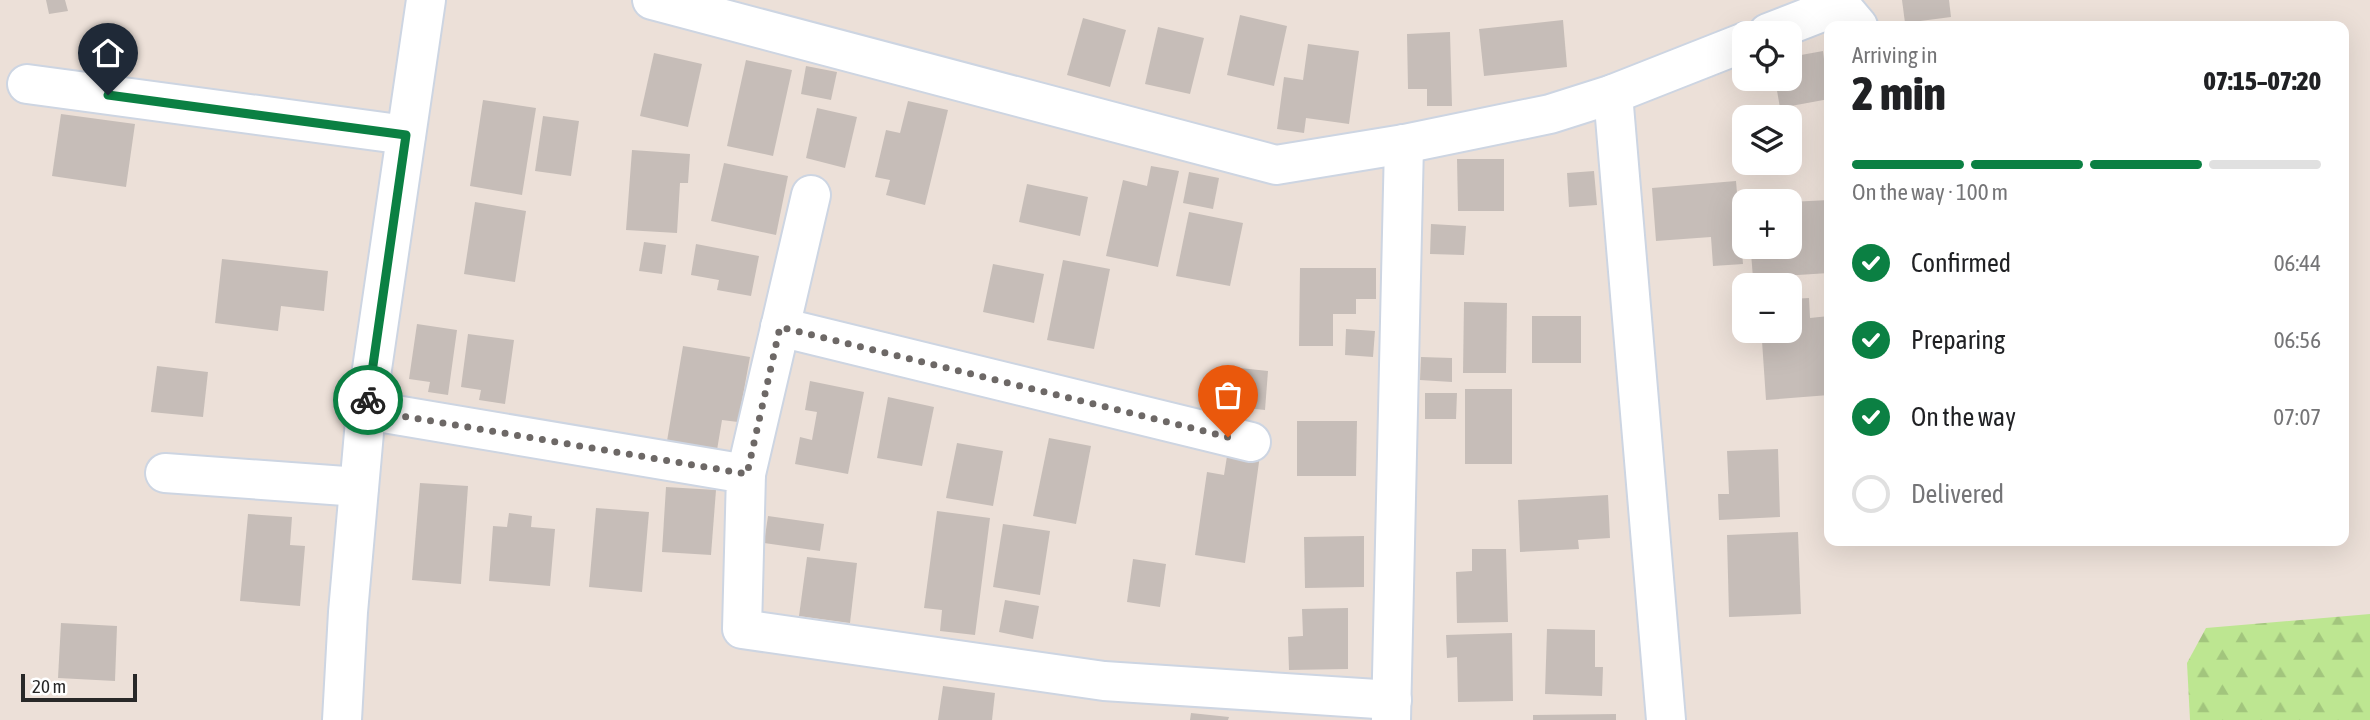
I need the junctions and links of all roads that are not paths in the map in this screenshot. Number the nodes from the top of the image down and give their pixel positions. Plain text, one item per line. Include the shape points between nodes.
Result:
1 (426, 0) edge
2 (652, 0) edge
3 (1799, 21) edge
4 (1854, 21) edge
5 (1732, 47) edge
6 (27, 84) dead end
7 (1614, 94) junction
8 (406, 135) junction
9 (1404, 144) junction
10 (811, 195) dead end
11 (780, 327) junction
12 (366, 410) junction
13 (1251, 442) dead end
14 (165, 473) dead end
15 (747, 474) junction
16 (359, 487) junction
17 (1392, 710) edge
18 (342, 720) edge
19 (1666, 720) edge

1 - 8 street
2 - 9 street via 1276,165
3 - 4 street via 1822,12 1847,13
5 - 7 street
6 - 8 street
7 - 9 street via 1550,114
7 - 19 street
8 - 12 street
9 - 17 street
10 - 11 street
11 - 13 street
11 - 15 street
12 - 15 street
12 - 16 street
14 - 16 street
15 - 17 street via 742,628 1104,681
16 - 18 street

